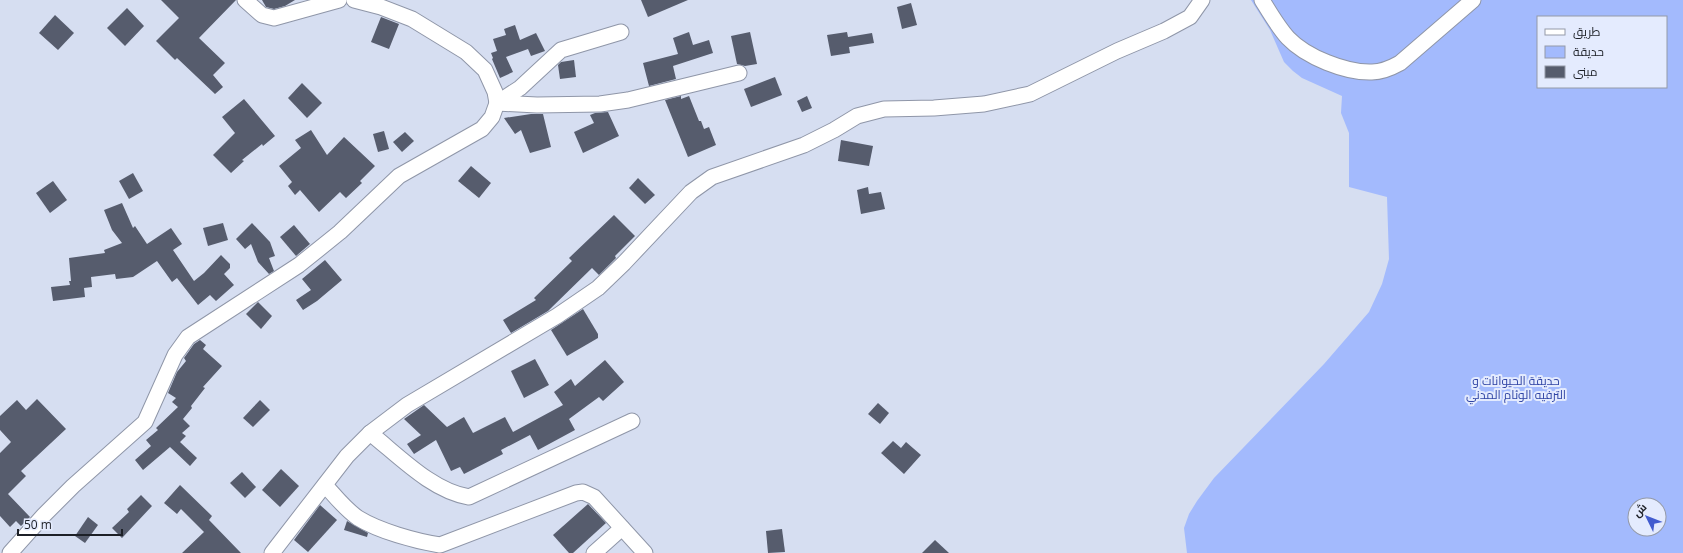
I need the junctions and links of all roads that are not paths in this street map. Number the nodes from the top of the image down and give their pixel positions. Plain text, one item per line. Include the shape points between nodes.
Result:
1 (245, 0) edge
2 (339, 0) edge
3 (354, 0) edge
4 (1202, 0) edge
5 (1262, 0) edge
6 (1473, 0) edge
7 (622, 32) dead end
8 (739, 73) dead end
9 (497, 103) junction
10 (632, 421) dead end
11 (370, 433) junction
12 (325, 485) junction
13 (622, 528) junction
14 (10, 553) edge
15 (272, 553) edge
16 (594, 553) edge
17 (645, 553) edge

1 - 2 street via 262,15 274,18
3 - 9 street via 412,19 466,52 485,70
4 - 11 street via 1190,17 1030,94 984,104 884,109 857,116 804,145 712,177 691,192 598,288 557,316 407,405
5 - 6 street via 1282,31 1310,55 1339,66 1370,72 1389,69 1400,63
7 - 9 street via 561,50 520,88
8 - 9 street via 628,100 600,104
9 - 14 street via 492,118 482,129 399,176 340,232 299,265 188,338 175,355 146,422 73,486
10 - 11 street via 470,497 430,481
11 - 12 street via 347,456
12 - 13 street via 358,518 418,542 440,545 576,492 594,497
12 - 15 street
13 - 16 street
13 - 17 street

